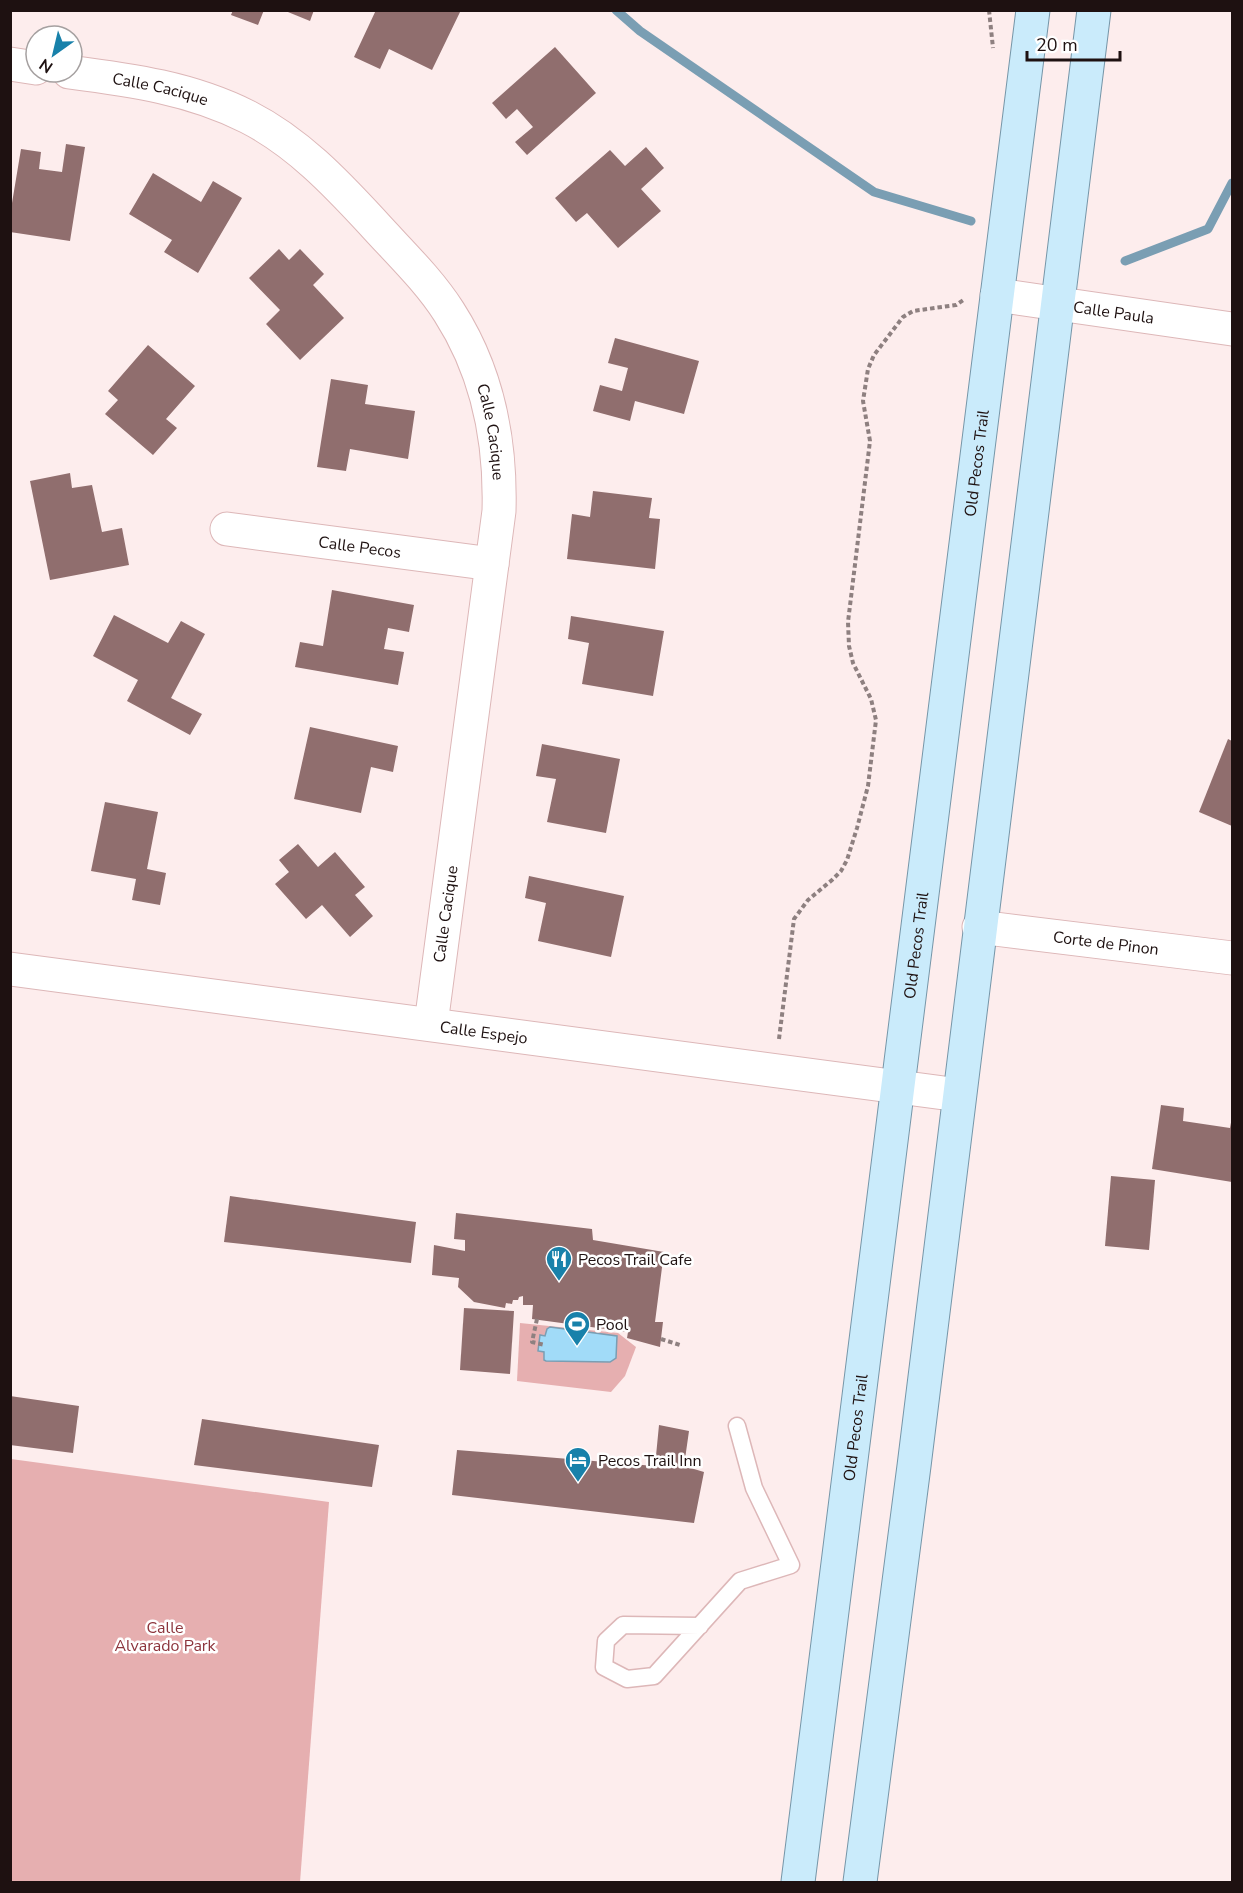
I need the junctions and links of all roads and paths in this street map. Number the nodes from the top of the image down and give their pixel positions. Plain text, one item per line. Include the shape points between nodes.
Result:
1 (988, 10) edge
2 (1033, 10) edge
3 (1094, 10) edge
4 (993, 50) dead end
5 (84, 74) edge
6 (983, 294) junction
7 (1057, 303) junction
8 (1233, 329) edge
9 (227, 529) dead end
10 (492, 564) junction
11 (979, 927) junction
12 (1233, 958) edge
13 (10, 969) edge
14 (431, 1024) junction
15 (776, 1070) junction
16 (900, 1086) junction
17 (959, 1095) junction
18 (537, 1319) dead end
19 (661, 1339) dead end
20 (545, 1345) dead end
21 (680, 1345) dead end
22 (737, 1426) dead end
23 (700, 1626) junction
24 (798, 1882) edge
25 (860, 1882) edge

1 - 4 path
2 - 6 main road, Old Pecos Trail
3 - 7 main road
5 - 10 street, Calle Cacique via 186,92 277,133 345,193 428,284 465,340 488,399 500,484
6 - 7 street, Calle Paula
6 - 15 path via 956,305 913,311 903,317 867,369 863,401 870,441 848,622 853,663 871,699 876,720 874,746 868,786 847,860 794,919
6 - 16 main road, Old Pecos Trail
7 - 8 street, Calle Paula
7 - 11 main road
9 - 10 street, Calle Pecos
10 - 14 street, Calle Cacique
11 - 12 street, Corte de Pinon
11 - 17 main road
13 - 14 street, Calle Espejo
14 - 15 street, Calle Espejo
15 - 16 street, Calle Espejo
16 - 17 street, Calle Espejo
16 - 24 main road, Old Pecos Trail
17 - 25 main road
18 - 20 path via 531,1342
19 - 21 path
22 - 23 lane via 753,1488 790,1565 740,1581
23 - 23 lane via 654,1676 627,1678 604,1667 606,1641 623,1624

